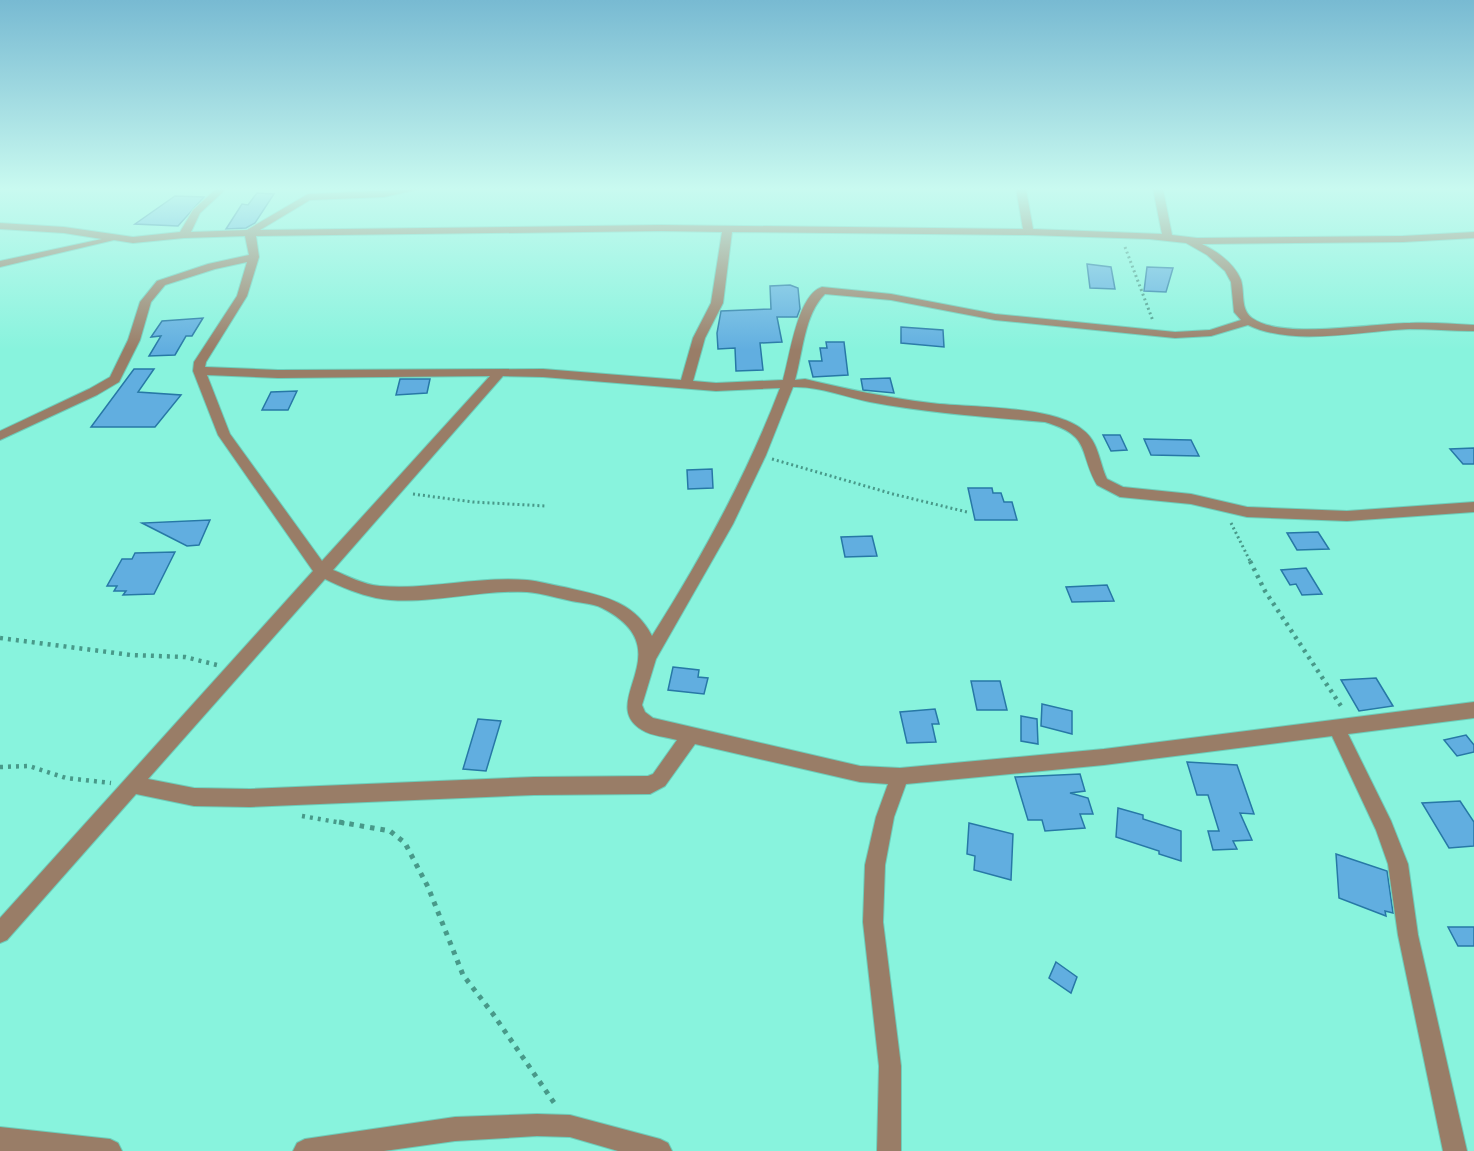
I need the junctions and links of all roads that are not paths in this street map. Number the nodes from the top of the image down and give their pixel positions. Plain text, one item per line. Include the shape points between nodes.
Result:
1 (98, 243) edge
2 (250, 243) edge
3 (725, 243) edge
4 (1191, 243) edge
5 (254, 257) junction
6 (0, 264) edge
7 (1249, 321) junction
8 (1474, 328) edge
9 (199, 371) junction
10 (500, 372) junction
11 (788, 383) junction
12 (686, 384) junction
13 (0, 436) edge
14 (1474, 507) edge
15 (321, 571) junction
16 (648, 657) junction
17 (1474, 710) edge
18 (1344, 726) junction
19 (690, 736) junction
20 (900, 776) junction
21 (133, 784) junction
22 (0, 933) edge
23 (0, 1139) edge
24 (110, 1151) edge
25 (305, 1151) edge
26 (660, 1151) edge
27 (889, 1151) edge
28 (1455, 1151) edge

1 - 6 street
2 - 5 street
3 - 12 street via 717,303 699,338
4 - 7 street via 1230,269 1240,312
5 - 9 street via 242,296 205,353
5 - 13 street via 161,283 146,302 134,340 115,379
7 - 8 street via 1282,332 1410,326
7 - 11 street via 1211,333 1157,334 995,317 891,297 822,290 810,305
9 - 10 street
9 - 15 street via 224,435
10 - 12 street
10 - 15 street
11 - 12 street via 739,387
11 - 14 street via 818,385 931,408 1061,422 1084,437 1100,478 1114,490 1191,499 1247,512 1347,516
11 - 16 street via 759,455 699,575
15 - 16 street via 378,592 528,586 605,602 642,631
15 - 21 street
16 - 19 street via 634,701 639,717 648,725
17 - 18 street
18 - 20 street via 1104,757
18 - 28 street via 1398,864 1408,935
19 - 20 street via 860,774
19 - 21 street via 659,780 650,784 250,798 194,797
20 - 27 street via 885,817 875,865 873,922 890,1066
21 - 22 street
23 - 24 street
25 - 26 street via 455,1129 537,1125 570,1126

